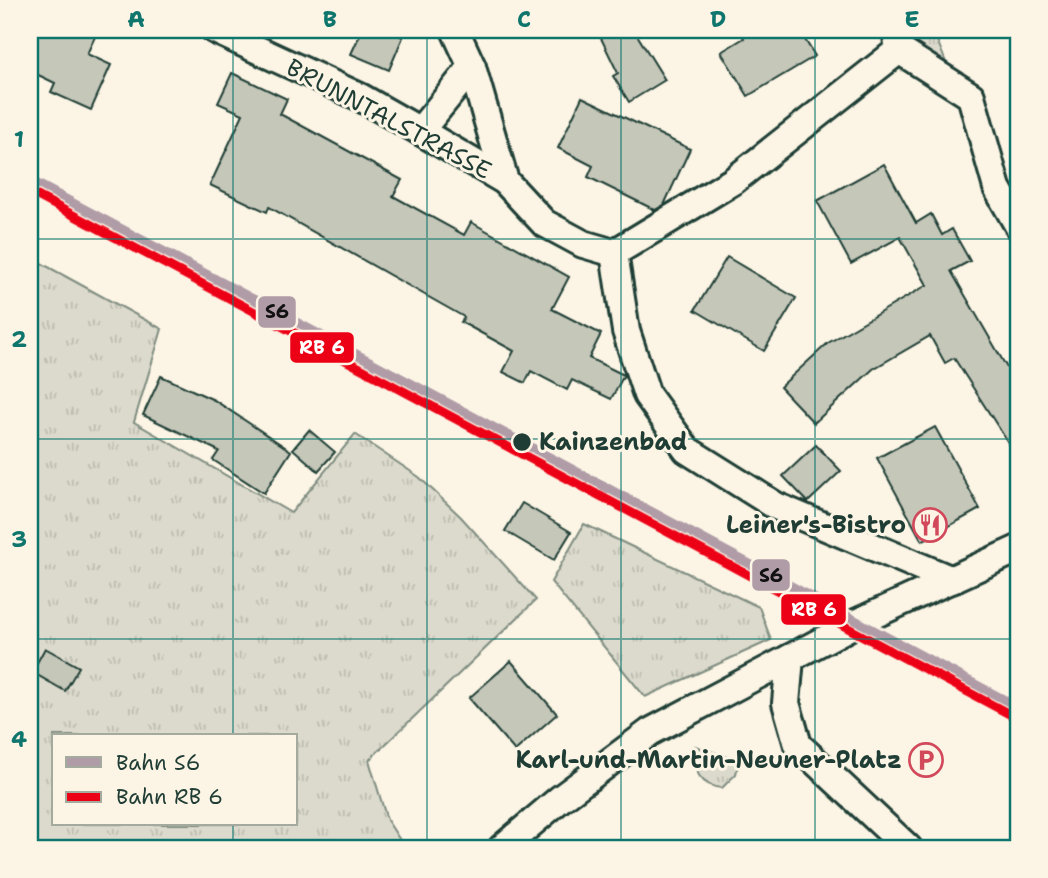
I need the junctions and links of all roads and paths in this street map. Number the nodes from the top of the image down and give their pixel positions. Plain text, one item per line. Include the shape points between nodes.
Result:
1 (215, 30) edge
2 (455, 30) edge
3 (897, 40) edge
4 (472, 67) junction
5 (420, 131) junction
6 (505, 181) junction
7 (1018, 225) edge
8 (614, 253) junction
9 (1018, 550) edge
10 (952, 580) junction
11 (790, 658) junction
12 (502, 848) edge
13 (908, 848) edge

1 - 5 street, BRUNNTALSTRASSE via 360,97
2 - 4 street
3 - 7 street via 971,96 997,188
3 - 8 street via 733,181
4 - 5 street
4 - 6 street
5 - 6 street, BRUNNTALSTRASSE
6 - 8 street, BRUNNTALSTRASSE via 544,223 583,244
8 - 10 street via 626,331 647,395 687,450 776,506
9 - 10 street
10 - 11 street
11 - 12 street via 650,732
11 - 13 street via 786,703 798,745

